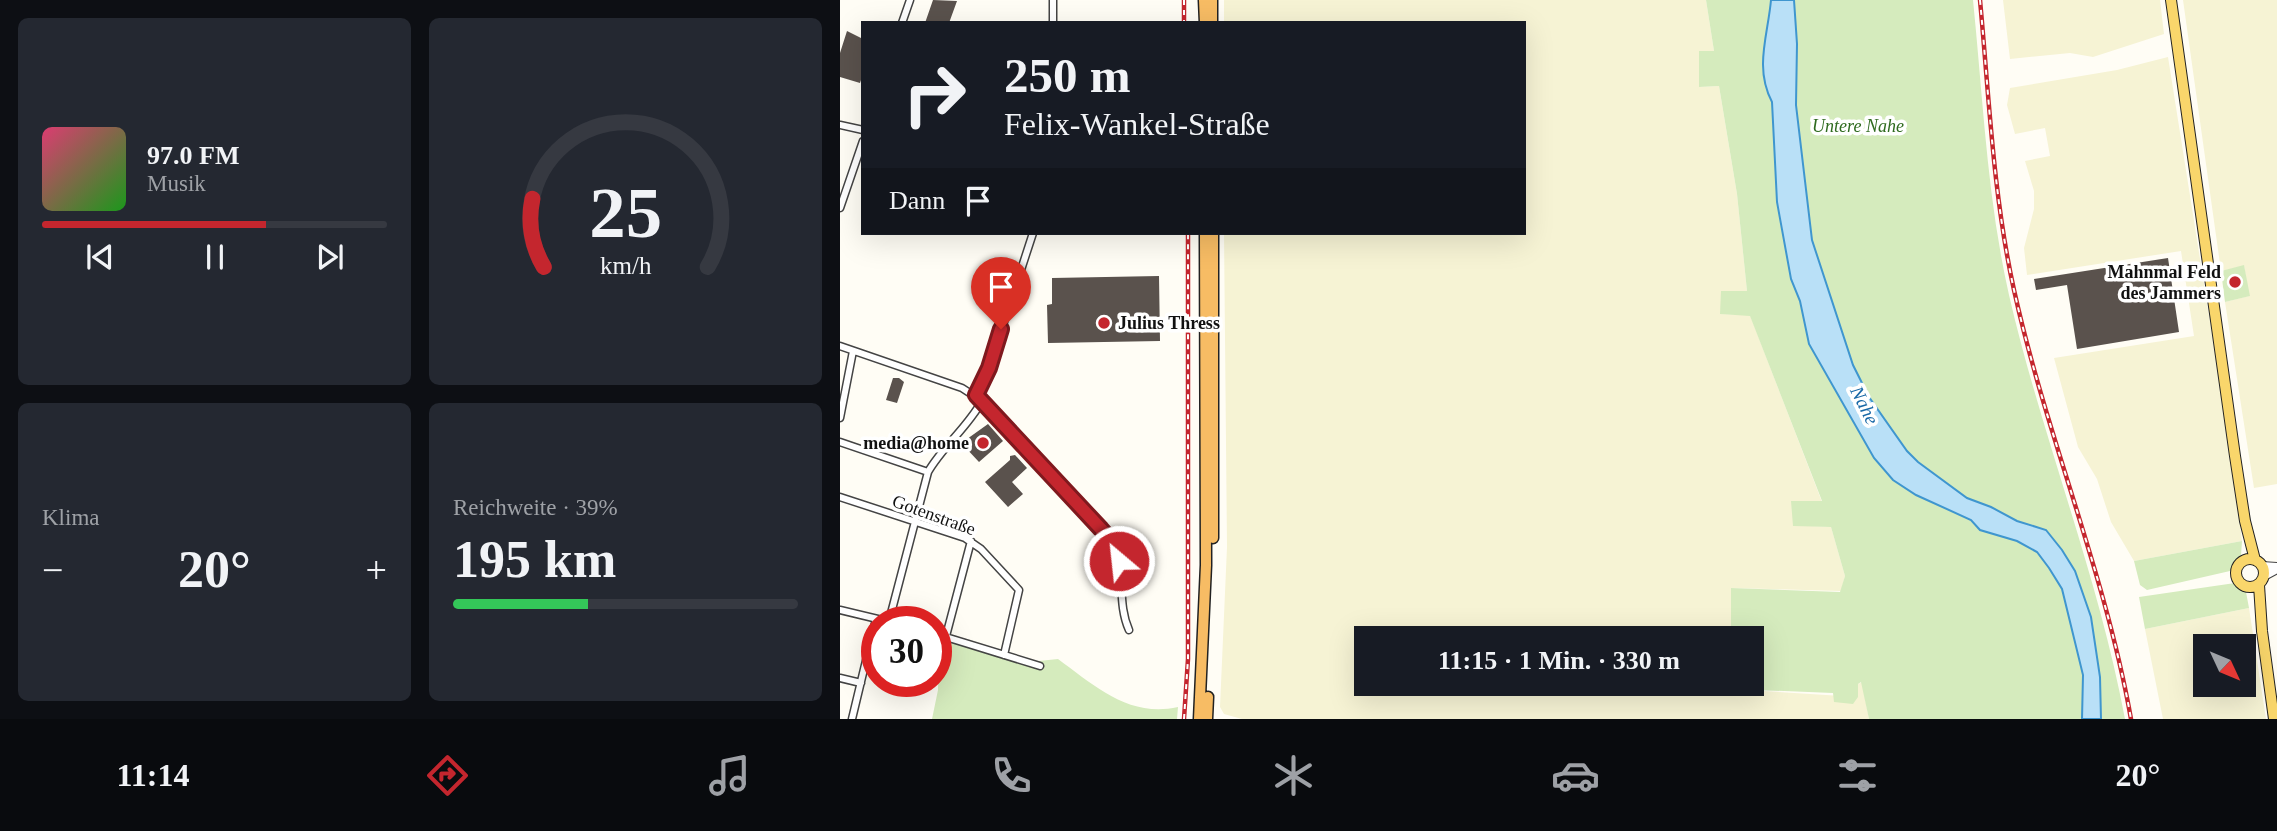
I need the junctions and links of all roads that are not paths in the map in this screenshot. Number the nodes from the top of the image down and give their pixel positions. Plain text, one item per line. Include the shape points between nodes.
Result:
1 (910, 0) edge
2 (1053, 0) edge
3 (1204, 0) edge
4 (1212, 0) edge
5 (2171, 0) edge
6 (903, 21) edge
7 (1053, 21) edge
8 (1205, 21) edge
9 (1212, 21) edge
10 (840, 125) edge
11 (861, 130) edge
12 (861, 147) edge
13 (840, 208) edge
14 (1032, 235) edge
15 (1205, 235) edge
16 (1213, 235) edge
17 (840, 346) edge
18 (853, 351) junction
19 (976, 395) junction
20 (982, 401) junction
21 (840, 418) edge
22 (840, 442) edge
23 (928, 472) junction
24 (840, 497) edge
25 (914, 521) junction
26 (2245, 521) junction
27 (971, 541) junction
28 (2244, 561) junction
29 (2277, 568) edge
30 (2260, 572) junction
31 (2247, 587) junction
32 (891, 606) edge
33 (840, 610) edge
34 (952, 613) edge
35 (861, 615) edge
36 (1129, 630) dead end
37 (2262, 631) junction
38 (952, 638) edge
39 (1004, 654) junction
40 (1040, 666) dead end
41 (840, 678) edge
42 (861, 683) joint
43 (852, 719) edge
44 (1199, 719) edge
45 (1207, 719) edge
46 (2274, 719) edge

1 - 6 street
2 - 7 street
3 - 8 highway
4 - 9 highway
5 - 26 main road
10 - 11 street
12 - 13 street
14 - 19 street
15 - 44 highway via 1206,565
16 - 45 highway via 1213,553
17 - 18 street
18 - 19 street
18 - 21 street
19 - 20 street
20 - 23 street
20 - 36 street via 1112,542 1121,566 1121,608
22 - 23 street
23 - 25 street
24 - 25 street, Gotenstraße
25 - 27 street, Gotenstraße
25 - 32 street
26 - 28 main road
26 - 30 main road
27 - 34 street
27 - 39 street, Gotenstraße via 1019,590
28 - 30 main road
28 - 31 main road via 2237,576
29 - 30 street
30 - 31 main road
30 - 37 main road
31 - 37 main road
33 - 35 street
37 - 46 main road
38 - 39 street
39 - 40 street
41 - 42 street
42 - 43 street

